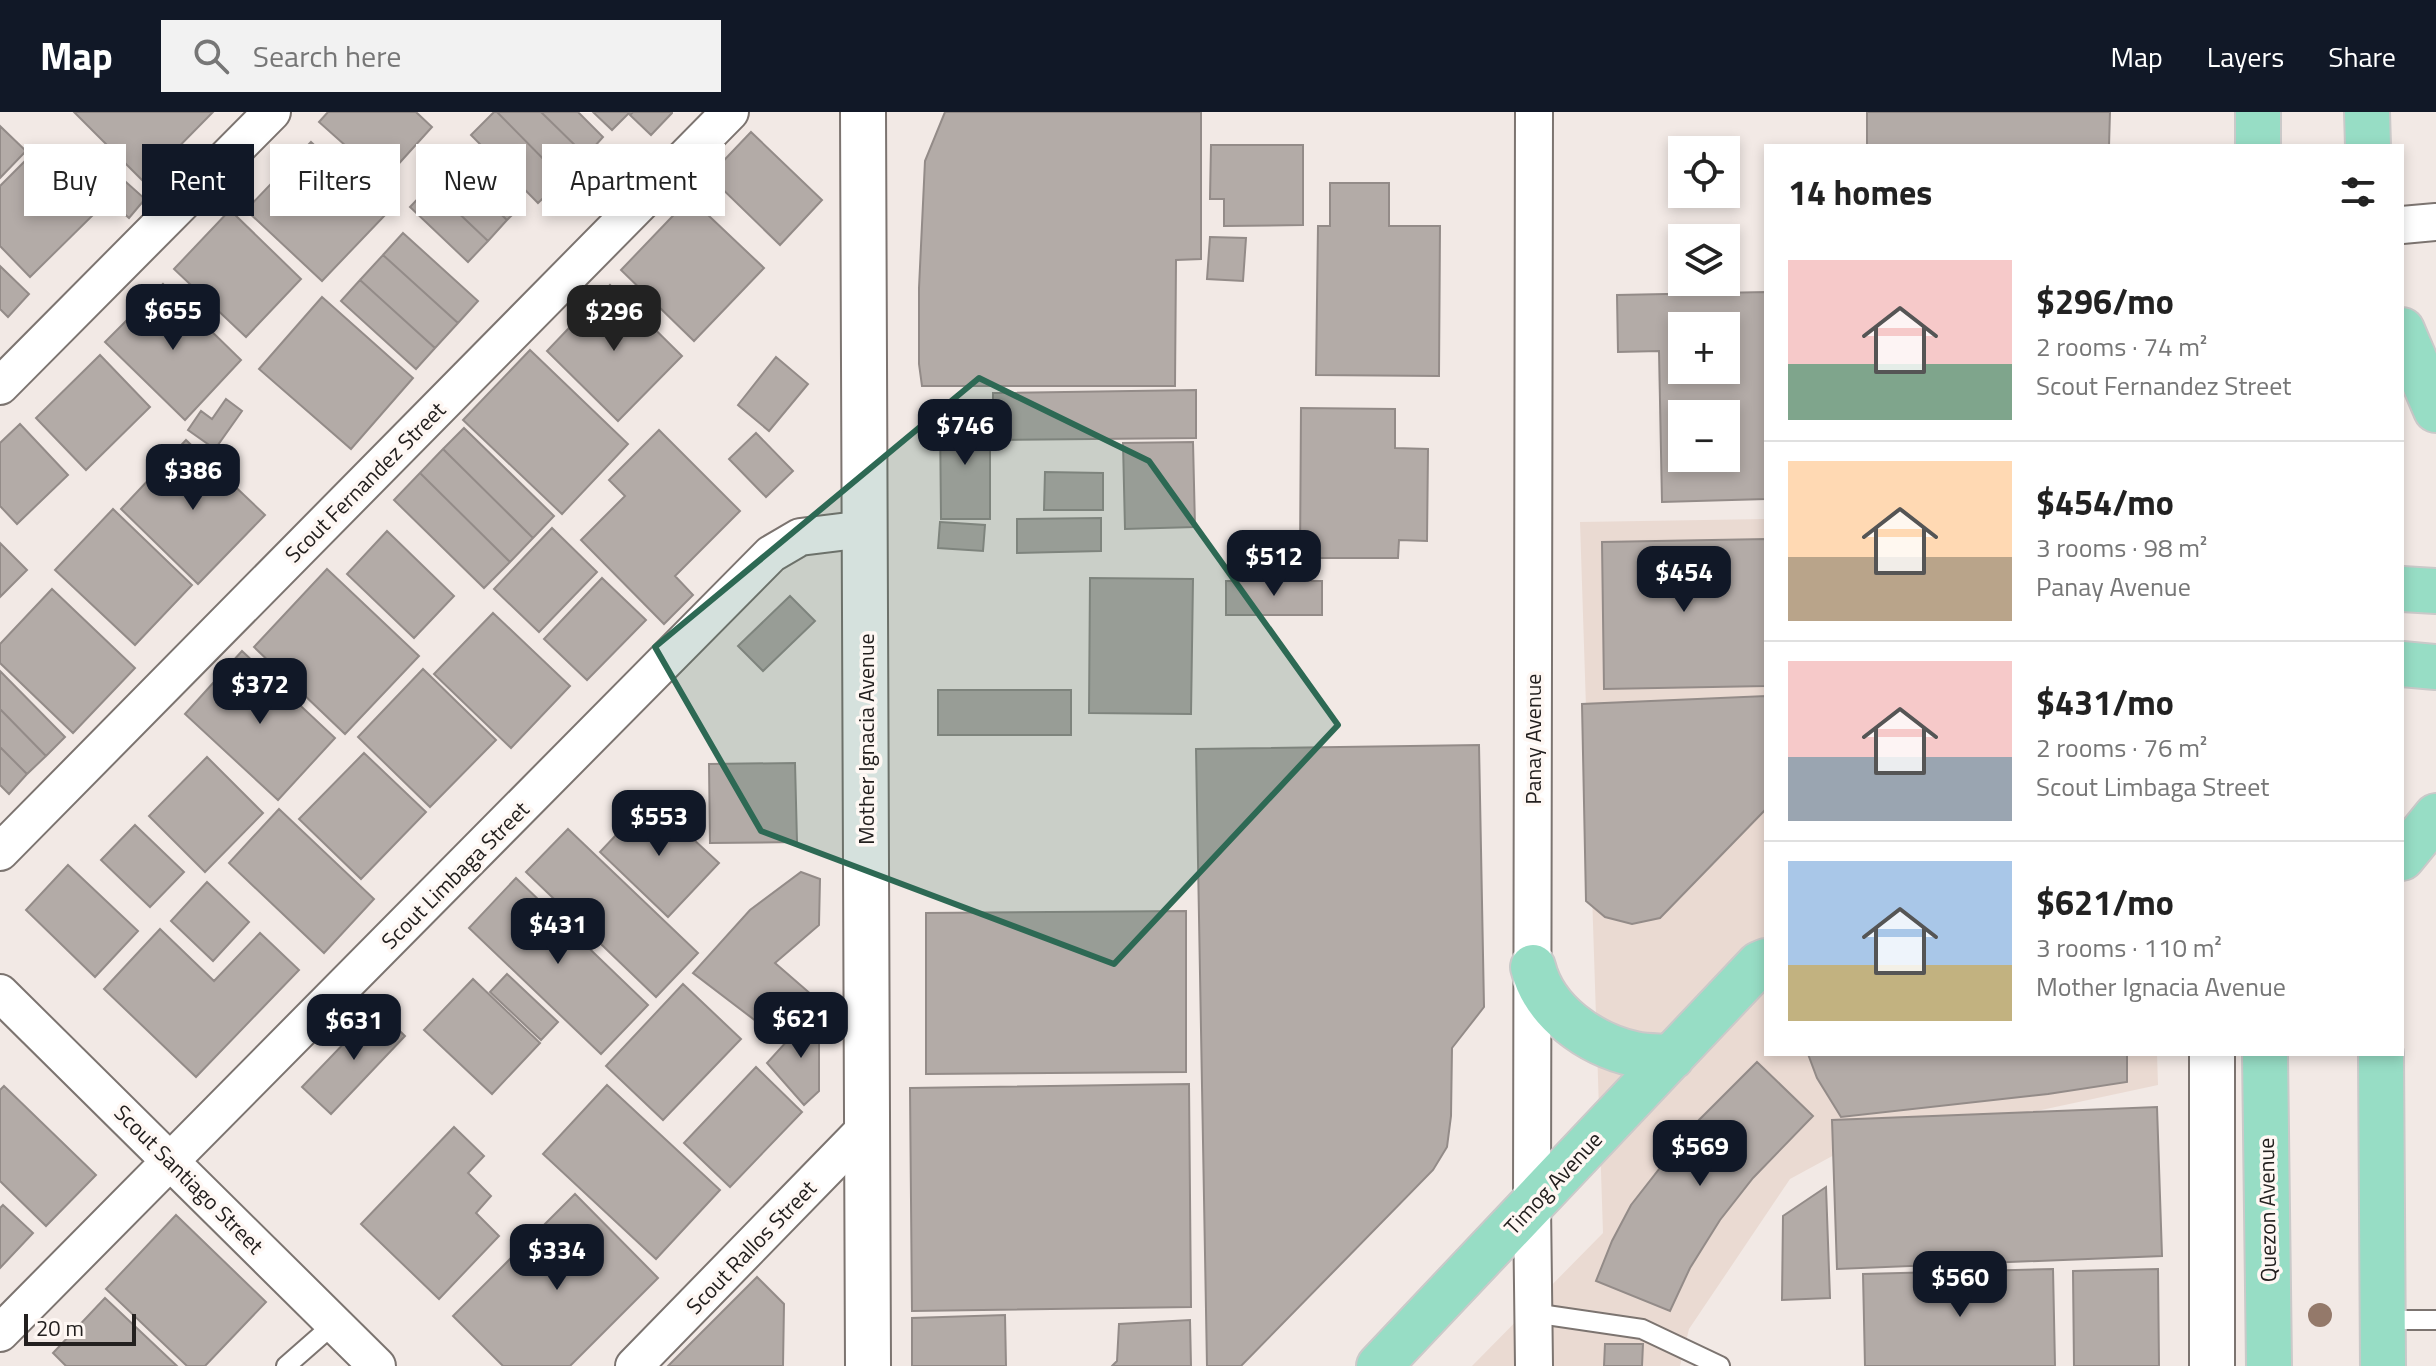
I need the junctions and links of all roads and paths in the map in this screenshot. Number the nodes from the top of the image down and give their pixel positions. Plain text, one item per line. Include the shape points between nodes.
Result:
1 (272, 112) edge
2 (730, 112) edge
3 (863, 112) edge
4 (1534, 112) edge
5 (2258, 112) edge
6 (2367, 112) edge
7 (2258, 144) edge
8 (2368, 144) edge
9 (2436, 222) edge
10 (2404, 225) edge
11 (2404, 335) edge
12 (0, 386) edge
13 (2436, 410) edge
14 (865, 529) junction
15 (2404, 589) edge
16 (2436, 591) edge
17 (2404, 664) edge
18 (2436, 667) edge
19 (2436, 816) edge
20 (0, 852) edge
21 (2404, 856) edge
22 (1764, 956) edge
23 (1533, 967) junction
24 (0, 993) edge
25 (2212, 1056) edge
26 (2265, 1056) edge
27 (2381, 1056) edge
28 (1672, 1057) junction
29 (867, 1127) junction
30 (171, 1162) junction
31 (1532, 1205) junction
32 (1533, 1313) junction
33 (2382, 1320) junction
34 (2436, 1320) edge
35 (335, 1323) junction
36 (0, 1333) edge
37 (286, 1366) edge
38 (377, 1366) edge
39 (634, 1366) edge
40 (868, 1366) edge
41 (1379, 1366) edge
42 (1534, 1366) edge
43 (1720, 1366) edge
44 (2212, 1366) edge
45 (2269, 1366) edge
46 (2383, 1366) edge

1 - 12 street
2 - 20 street, Scout Fernandez Street
3 - 14 street, Mother Ignacia Avenue
4 - 23 street, Panay Avenue
5 - 7 main road
6 - 8 main road
9 - 10 street
11 - 13 main road
14 - 29 street, Mother Ignacia Avenue
14 - 30 street, Scout Limbaga Street via 800,537 771,554
15 - 16 main road
17 - 18 main road
19 - 21 main road
22 - 28 main road, Timog Avenue
23 - 28 main road via 1554,1005 1590,1037 1638,1055
23 - 31 street, Panay Avenue
24 - 30 street, Scout Santiago Street
25 - 44 street
26 - 45 main road, Quezon Avenue
27 - 33 main road
28 - 31 main road, Timog Avenue
29 - 39 street, Scout Rallos Street
29 - 40 street, Mother Ignacia Avenue
30 - 35 street, Scout Santiago Street
30 - 36 street, Scout Limbaga Street
31 - 32 street, Panay Avenue
31 - 41 main road, Timog Avenue
32 - 42 street, Panay Avenue
32 - 43 lane via 1642,1329
33 - 34 lane
33 - 46 main road
35 - 37 lane
35 - 38 street, Scout Santiago Street

